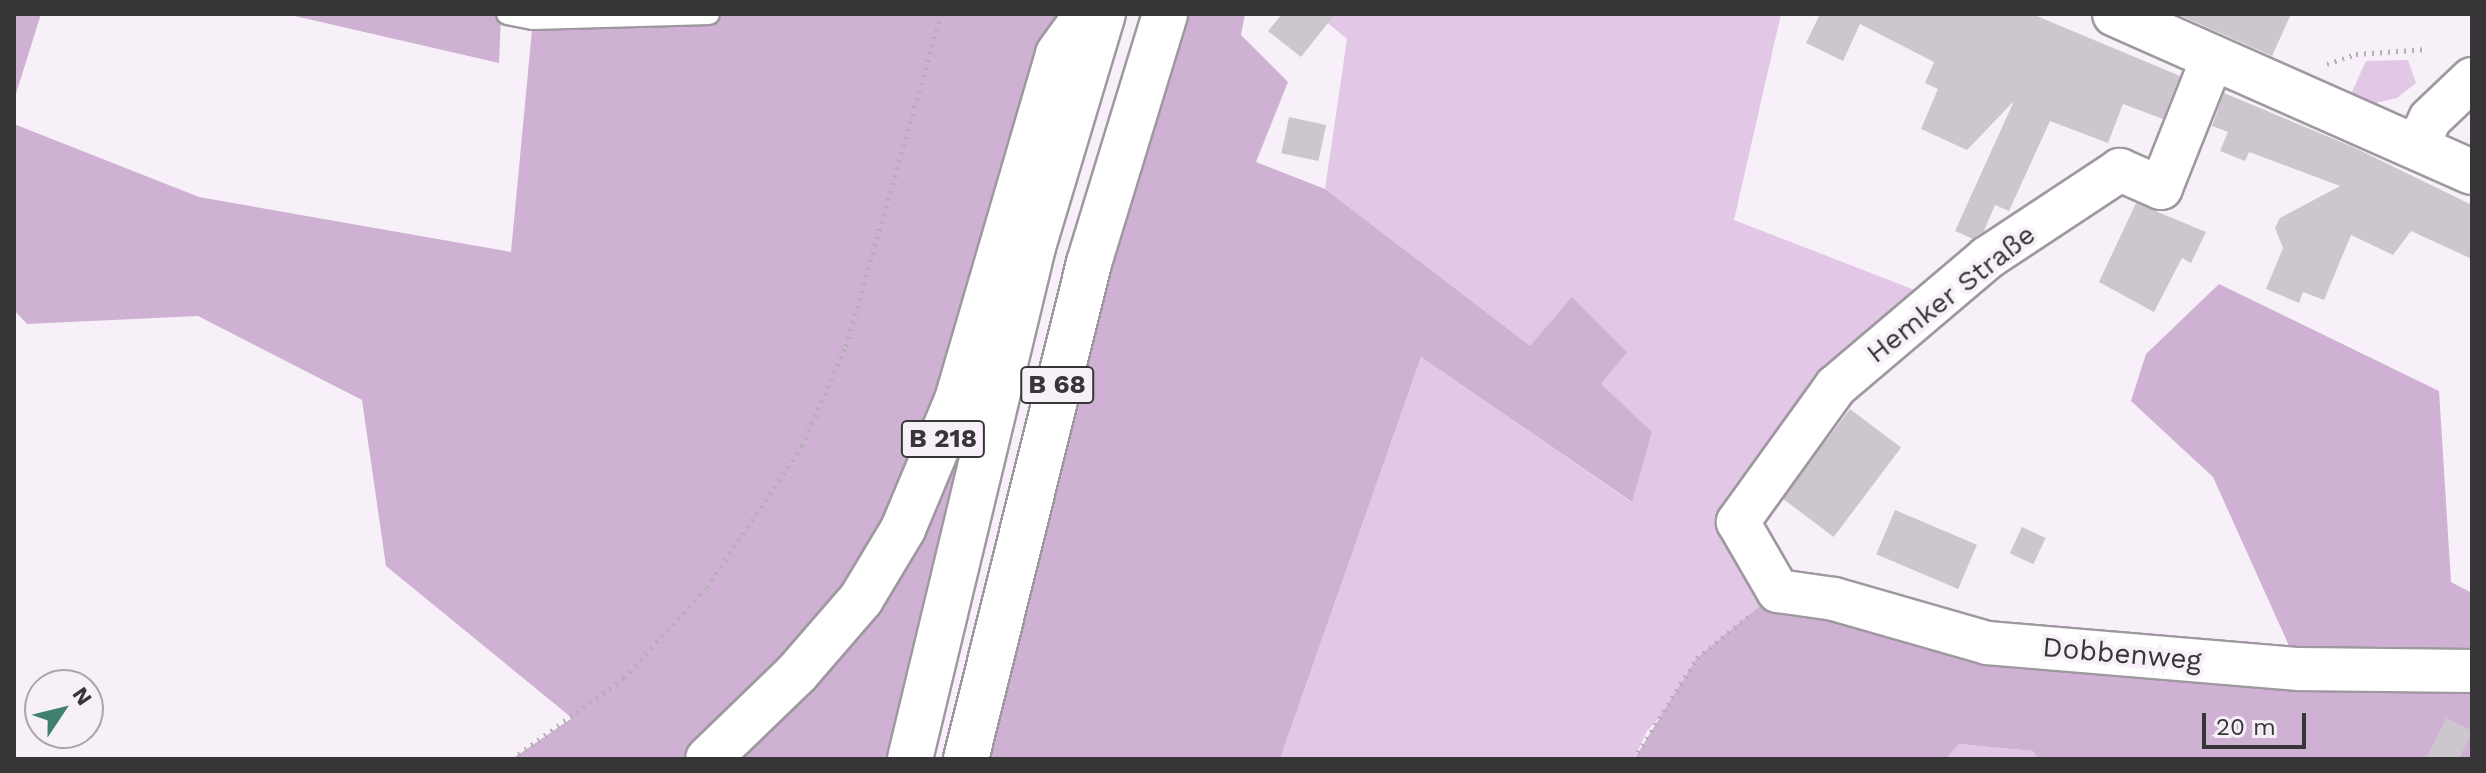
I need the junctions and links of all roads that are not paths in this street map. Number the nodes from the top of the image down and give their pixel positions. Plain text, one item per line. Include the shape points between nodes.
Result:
1 (507, 14) edge
2 (709, 14) edge
3 (1087, 14) edge
4 (1103, 14) edge
5 (1165, 14) edge
6 (2115, 14) edge
7 (2213, 57) junction
8 (1073, 58) junction
9 (2472, 79) edge
10 (2417, 146) junction
11 (2470, 170) edge
12 (1778, 591) joint
13 (2472, 671) edge
14 (708, 759) edge
15 (910, 759) edge
16 (966, 759) edge

1 - 2 lane via 533,19
3 - 8 main road, B 218
4 - 8 main road, B 68
5 - 16 main road, B 68 via 1089,263
6 - 7 main road
7 - 10 main road
7 - 12 street, Hemker Straße via 2161,188 2120,170 1987,258 1836,386 1738,522
8 - 14 main road, B 218 via 957,400 903,529 861,599 797,673
8 - 15 main road, B 68
9 - 10 street via 2430,119
10 - 11 main road
12 - 13 street, Dobbenweg via 1834,599 1987,643 2299,669

